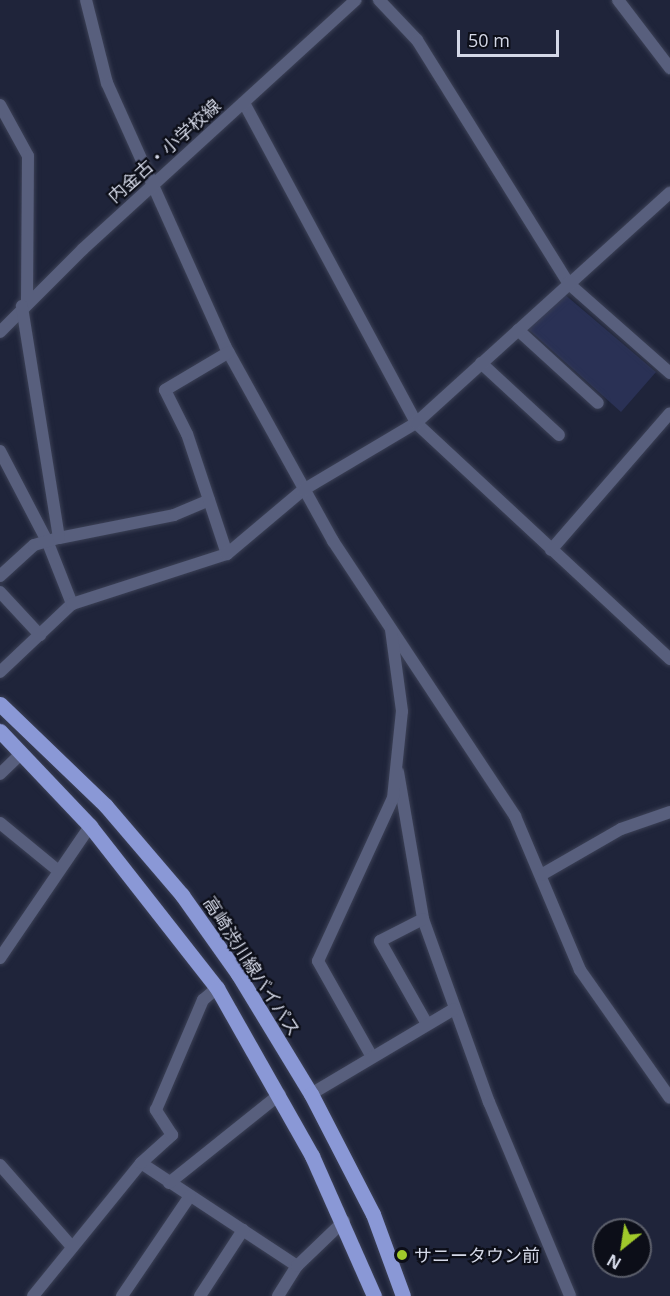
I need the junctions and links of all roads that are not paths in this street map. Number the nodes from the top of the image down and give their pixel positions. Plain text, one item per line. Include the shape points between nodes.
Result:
1 (86, 0) edge
2 (356, 0) edge
3 (379, 0) edge
4 (618, 0) edge
5 (670, 68) edge
6 (244, 103) junction
7 (0, 105) edge
8 (153, 186) junction
9 (670, 193) edge
10 (568, 283) junction
11 (24, 304) junction
12 (518, 330) junction
13 (0, 332) edge
14 (229, 352) junction
15 (481, 363) junction
16 (670, 374) edge
17 (598, 403) dead end
18 (670, 413) edge
19 (416, 423) junction
20 (559, 435) dead end
21 (0, 451) edge
22 (303, 490) junction
23 (209, 500) junction
24 (53, 541) junction
25 (551, 550) junction
26 (227, 554) junction
27 (0, 576) edge
28 (0, 592) edge
29 (72, 604) junction
30 (391, 630) junction
31 (40, 634) junction
32 (670, 659) edge
33 (0, 672) edge
34 (0, 704) edge
35 (0, 731) edge
36 (22, 753) junction
37 (398, 772) junction
38 (0, 774) edge
39 (670, 812) edge
40 (0, 823) edge
41 (90, 826) junction
42 (56, 870) junction
43 (541, 875) junction
44 (423, 919) junction
45 (0, 958) edge
46 (217, 988) junction
47 (454, 1009) junction
48 (427, 1024) junction
49 (372, 1057) junction
50 (311, 1094) junction
51 (280, 1095) junction
52 (670, 1098) edge
53 (141, 1163) junction
54 (0, 1165) edge
55 (170, 1183) junction
56 (190, 1196) junction
57 (344, 1221) junction
58 (243, 1230) junction
59 (72, 1247) junction
60 (297, 1266) junction
61 (33, 1296) edge
62 (122, 1296) edge
63 (200, 1296) edge
64 (278, 1296) edge
65 (374, 1296) edge
66 (404, 1296) edge
67 (570, 1296) edge

1 - 8 street via 107,83
2 - 6 street, 内金古・小学校線
3 - 10 street via 417,40
4 - 5 street
6 - 8 street, 内金古・小学校線
6 - 19 street
7 - 11 street via 28,156
8 - 11 street, 内金古・小学校線
8 - 14 street
9 - 10 street
10 - 12 street
10 - 16 street
11 - 13 street, 内金古・小学校線
11 - 24 street
12 - 15 street
12 - 17 street
14 - 22 street
14 - 23 street via 165,390
15 - 19 street
15 - 20 street
18 - 25 street
19 - 22 street
19 - 25 street
21 - 24 street
22 - 26 street
22 - 30 street
23 - 24 street via 174,515
23 - 26 street
24 - 27 street via 34,545
24 - 29 street
25 - 32 street
26 - 29 street
28 - 31 street
29 - 31 street
30 - 37 street via 402,711
30 - 43 street via 515,816
31 - 33 street
34 - 50 main road, 高崎渋川線バイパス via 106,806 182,895 238,974
35 - 36 main road
36 - 38 street
36 - 41 main road
37 - 44 street
37 - 49 street via 388,808 318,961
39 - 43 street via 621,829
40 - 42 street
41 - 42 street
41 - 46 main road
42 - 45 street
43 - 52 street via 580,970
44 - 47 street
44 - 48 street via 380,941
46 - 51 main road
46 - 53 street via 203,1000 156,1110 172,1135
47 - 48 street
47 - 67 street
48 - 49 street
49 - 50 street
50 - 66 main road, 高崎渋川線バイパス via 373,1214
51 - 55 street
51 - 57 main road
53 - 55 street
53 - 59 street
54 - 59 street
55 - 56 street
56 - 58 street
56 - 62 street
57 - 60 street
57 - 65 main road
58 - 60 street
58 - 63 street
59 - 61 street
60 - 64 street

